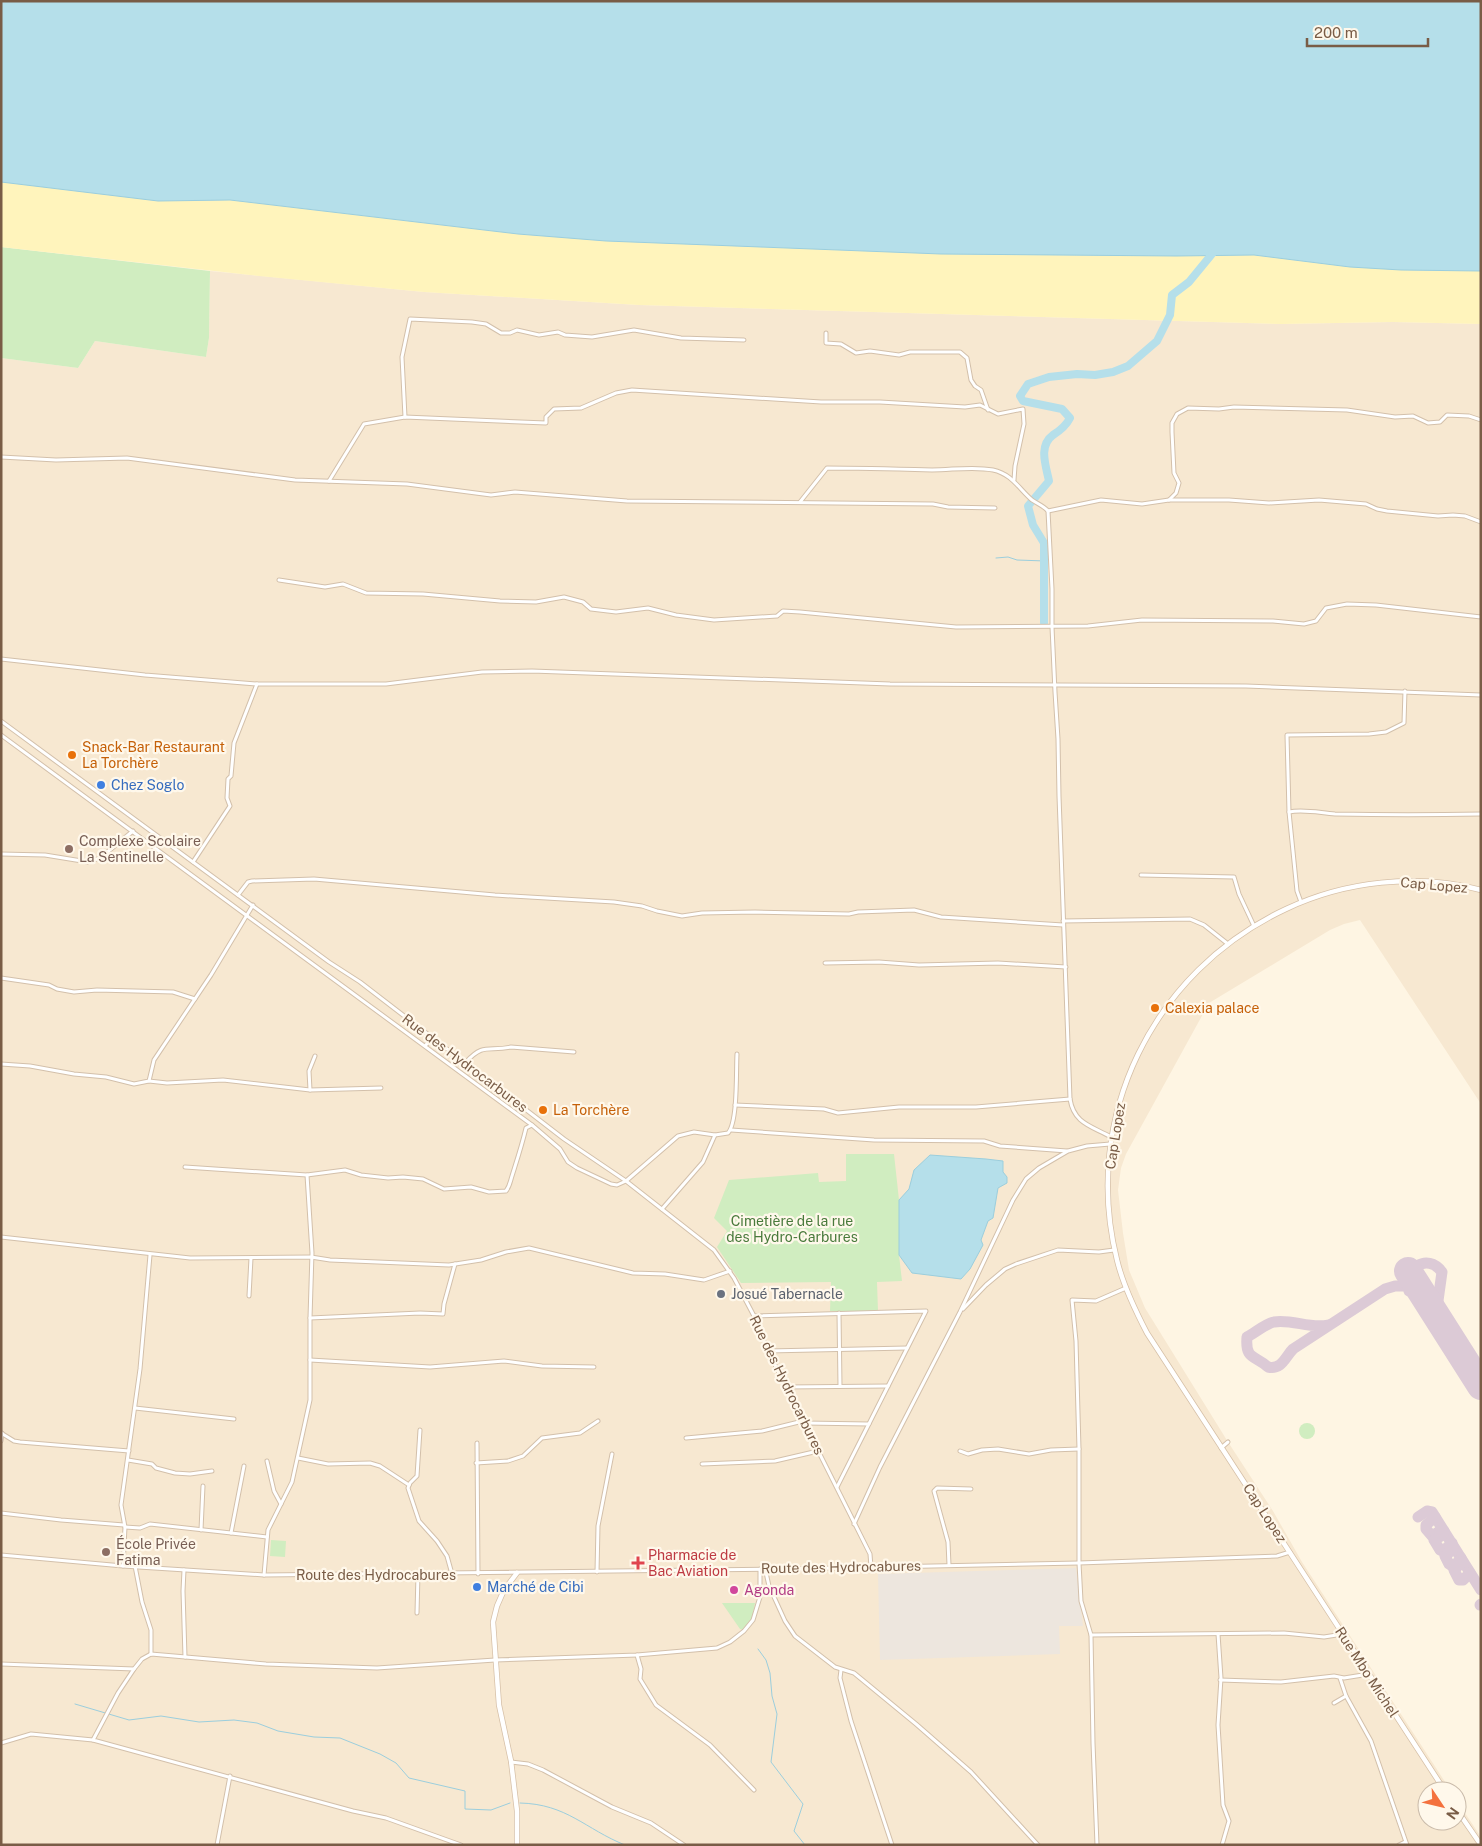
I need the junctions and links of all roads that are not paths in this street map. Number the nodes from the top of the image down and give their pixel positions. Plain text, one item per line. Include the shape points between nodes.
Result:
1 (826, 333) dead end
2 (744, 340) dead end
3 (988, 410) junction
4 (405, 417) junction
5 (1481, 420) edge
6 (1, 457) edge
7 (1014, 480) junction
8 (329, 481) junction
9 (1169, 500) junction
10 (800, 502) junction
11 (996, 508) dead end
12 (1048, 511) junction
13 (1481, 522) edge
14 (279, 580) dead end
15 (1481, 618) edge
16 (1052, 627) junction
17 (1, 659) edge
18 (257, 684) junction
19 (1054, 686) junction
20 (1405, 691) junction
21 (1481, 695) edge
22 (1, 721) edge
23 (1, 735) edge
24 (1289, 812) junction
25 (1481, 814) edge
26 (133, 831) junction
27 (1, 854) edge
28 (193, 862) junction
29 (1141, 875) dead end
30 (1481, 890) edge
31 (238, 895) junction
32 (1301, 902) junction
33 (252, 905) junction
34 (246, 914) junction
35 (1063, 923) junction
36 (1254, 926) junction
37 (1228, 944) junction
38 (825, 963) dead end
39 (1066, 967) junction
40 (1, 978) edge
41 (196, 999) junction
42 (433, 1037) junction
43 (425, 1046) junction
44 (574, 1052) dead end
45 (737, 1054) dead end
46 (314, 1056) dead end
47 (466, 1062) junction
48 (1, 1064) edge
49 (149, 1081) junction
50 (381, 1088) dead end
51 (310, 1090) junction
52 (1070, 1099) junction
53 (736, 1105) junction
54 (532, 1125) junction
55 (731, 1130) junction
56 (715, 1134) junction
57 (1112, 1137) junction
58 (1110, 1144) junction
59 (1068, 1151) junction
60 (185, 1167) dead end
61 (307, 1175) junction
62 (626, 1182) junction
63 (662, 1209) junction
64 (1, 1237) edge
65 (1114, 1250) junction
66 (150, 1255) junction
67 (310, 1257) junction
68 (251, 1258) junction
69 (455, 1264) junction
70 (730, 1271) junction
71 (1126, 1288) junction
72 (249, 1296) dead end
73 (960, 1312) junction
74 (838, 1313) junction
75 (754, 1316) junction
76 (310, 1318) junction
77 (908, 1348) junction
78 (768, 1350) junction
79 (838, 1350) junction
80 (310, 1360) junction
81 (594, 1367) dead end
82 (840, 1386) junction
83 (888, 1386) junction
84 (786, 1387) junction
85 (135, 1408) junction
86 (234, 1419) dead end
87 (598, 1421) dead end
88 (804, 1422) junction
89 (869, 1424) junction
90 (420, 1430) dead end
91 (2, 1433) edge
92 (686, 1438) dead end
93 (1, 1441) edge
94 (1228, 1442) dead end
95 (477, 1443) dead end
96 (1221, 1448) junction
97 (1079, 1449) junction
98 (130, 1451) junction
99 (818, 1451) junction
100 (960, 1451) dead end
101 (612, 1454) dead end
102 (298, 1458) junction
103 (128, 1460) junction
104 (267, 1461) dead end
105 (476, 1463) junction
106 (702, 1464) dead end
107 (244, 1466) dead end
108 (212, 1471) dead end
109 (408, 1485) junction
110 (204, 1486) dead end
111 (837, 1488) junction
112 (971, 1489) dead end
113 (281, 1504) junction
114 (1, 1513) edge
115 (854, 1524) junction
116 (125, 1526) junction
117 (200, 1530) junction
118 (231, 1533) junction
119 (267, 1537) junction
120 (1290, 1552) junction
121 (1, 1555) edge
122 (1079, 1563) junction
123 (949, 1565) junction
124 (123, 1566) junction
125 (135, 1566) junction
126 (871, 1567) junction
127 (760, 1568) junction
128 (765, 1568) junction
129 (184, 1570) junction
130 (597, 1572) junction
131 (517, 1573) junction
132 (418, 1574) junction
133 (452, 1574) junction
134 (478, 1574) junction
135 (264, 1576) junction
136 (417, 1613) dead end
137 (1218, 1634) junction
138 (1343, 1634) junction
139 (1091, 1635) junction
140 (151, 1654) junction
141 (637, 1655) junction
142 (184, 1658) junction
143 (495, 1660) junction
144 (1, 1664) edge
145 (134, 1669) junction
146 (841, 1670) junction
147 (1369, 1674) junction
148 (1340, 1678) junction
149 (1220, 1680) junction
150 (1346, 1696) junction
151 (1334, 1703) dead end
152 (93, 1740) junction
153 (1, 1743) edge
154 (511, 1762) junction
155 (230, 1776) junction
156 (1439, 1781) edge
157 (754, 1790) dead end
158 (1467, 1825) edge
159 (1406, 1843) edge
160 (217, 1845) edge
161 (461, 1845) edge
162 (517, 1845) edge
163 (684, 1845) edge
164 (892, 1845) edge
165 (1038, 1845) edge
166 (1097, 1845) edge
167 (1222, 1845) edge
168 (1399, 1845) edge
169 (1481, 1845) edge

1 - 3 street via 826,343 841,344 856,353 960,352 967,358 971,380 981,390
2 - 4 street via 681,338 634,330 592,337 558,332 539,335 517,330 501,333 486,324 410,319 402,357
3 - 4 street via 980,405 965,408 821,402 632,390 581,408 554,409 546,417 546,422
3 - 7 street via 998,414 1023,409 1024,424
4 - 8 street via 364,424
5 - 9 street via 1447,414 1440,422 1428,423 1413,416 1395,417 1347,410 1188,408 1177,414 1172,423 1174,473 1179,483
6 - 8 street via 56,460 127,458
7 - 10 street via 993,470 975,468 827,468
7 - 12 street via 1026,495
8 - 10 street via 407,484 491,495 515,492 627,501
9 - 12 street via 1142,504 1101,500
9 - 13 street via 1269,503 1318,500 1366,504 1388,511 1459,516
10 - 11 street
12 - 16 street
14 - 16 street via 325,587 343,584 366,593 500,601 536,602 564,597 583,602 591,610 616,612 648,608 714,620 777,616 783,611 956,628
15 - 16 street via 1376,604 1347,604 1326,608 1316,621 1304,624 1142,620
16 - 19 street
17 - 18 street
18 - 19 street via 386,684 482,672 532,671 890,684
18 - 28 street via 233,745 227,798 230,806
19 - 20 street via 1246,686
19 - 35 street
20 - 21 street
20 - 24 street via 1404,723 1386,732 1287,735
22 - 28 street, Rue des Hydrocarbures
23 - 26 street
24 - 25 street
24 - 32 street via 1296,891
26 - 27 street via 100,858 88,862 45,855
26 - 34 street
28 - 31 street, Rue des Hydrocarbures
29 - 36 street via 1234,877
30 - 32 street, Cap Lopez via 1436,883 1398,882 1356,886
31 - 33 street, Rue des Hydrocarbures
31 - 35 street via 252,881 314,879 614,902 682,916 914,910 941,917
32 - 36 street, Cap Lopez
33 - 34 street
33 - 42 street, Rue des Hydrocarbures
34 - 41 street
34 - 43 street
35 - 37 street via 1190,919 1204,925
35 - 39 street
36 - 37 street, Cap Lopez
37 - 57 street, Cap Lopez via 1191,976 1156,1022 1127,1079
38 - 39 street via 998,963
39 - 52 street
40 - 41 street via 74,992 173,992
41 - 49 street via 154,1060
42 - 43 street
42 - 47 street, Rue des Hydrocarbures
43 - 54 street
44 - 47 street via 511,1047 484,1049 474,1053
45 - 53 street
46 - 51 street via 308,1071
47 - 62 street, Rue des Hydrocarbures
48 - 49 street via 106,1077 134,1084
49 - 51 street via 223,1080
50 - 51 street
52 - 53 street via 838,1113 824,1108
52 - 57 street via 1076,1116
53 - 55 street
54 - 61 street via 526,1128 519,1159 506,1191 444,1189 423,1179 361,1175 345,1170
54 - 62 street via 577,1168 611,1184
55 - 56 street
55 - 59 street via 874,1140 984,1141 1000,1146
56 - 62 street via 694,1132 678,1136
56 - 63 street via 703,1162
57 - 58 street, Cap Lopez
58 - 59 street
58 - 65 street, Cap Lopez via 1108,1194
59 - 73 street via 1026,1179
60 - 61 street
61 - 67 street
62 - 63 street, Rue des Hydrocarbures
63 - 70 street, Rue des Hydrocarbures via 714,1250
64 - 66 street
65 - 71 street, Cap Lopez
65 - 73 street via 1058,1250 1016,1264 986,1285
66 - 68 street
66 - 85 street
67 - 68 street
67 - 69 street via 428,1266
67 - 76 street
68 - 72 street
69 - 70 street via 529,1248 634,1274 665,1274 704,1280
69 - 76 street via 443,1314
70 - 75 street, Rue des Hydrocarbures
71 - 96 street, Cap Lopez via 1147,1333
71 - 97 street via 1096,1301 1072,1300
73 - 115 street
74 - 75 street
74 - 77 street via 926,1311
74 - 79 street
75 - 78 street, Rue des Hydrocarbures
76 - 80 street
77 - 79 street
77 - 83 street
78 - 79 street
78 - 84 street, Rue des Hydrocarbures
79 - 82 street
80 - 81 street via 430,1367 504,1361
80 - 102 street via 309,1412
82 - 83 street
82 - 84 street
83 - 89 street
84 - 88 street, Rue des Hydrocarbures
85 - 86 street
85 - 98 street
87 - 105 street via 580,1433 542,1438 532,1450 517,1458 505,1462
88 - 89 street
88 - 92 street via 762,1431
88 - 99 street, Rue des Hydrocarbures
89 - 111 street
90 - 109 street via 418,1476
91 - 93 street
91 - 98 street via 20,1442
94 - 96 street
95 - 105 street
96 - 120 street, Cap Lopez
97 - 100 street via 1029,1454 998,1450 968,1454
97 - 122 street
98 - 103 street
99 - 106 street via 775,1460
99 - 111 street, Rue des Hydrocarbures
101 - 130 street via 598,1526
102 - 109 street via 328,1464 380,1466
102 - 113 street via 290,1488
103 - 108 street via 152,1464 175,1473
103 - 116 street via 121,1505
104 - 113 street via 274,1491
105 - 134 street
107 - 118 street
109 - 133 street via 419,1521 447,1556
110 - 117 street
111 - 115 street, Rue des Hydrocarbures
112 - 123 street via 937,1488 934,1492 948,1542
113 - 119 street
114 - 116 street
115 - 126 street, Rue des Hydrocarbures via 870,1554
116 - 117 street via 140,1528 150,1524
116 - 124 street
117 - 118 street
118 - 119 street
119 - 135 street
120 - 122 street, Route des Hydrocabures via 1277,1556
120 - 138 street, Rue Mbo Michel
121 - 124 street, Route des Hydrocabures
122 - 123 street, Route des Hydrocabures
122 - 139 street via 1082,1601
123 - 126 street, Route des Hydrocabures
124 - 125 street, Route des Hydrocabures
125 - 129 street, Route des Hydrocabures
125 - 140 street via 151,1630
126 - 128 street, Route des Hydrocabures
127 - 128 street, Route des Hydrocabures
127 - 130 street, Route des Hydrocabures
127 - 141 street via 760,1596 753,1620 730,1642 717,1648
128 - 146 street via 768,1586 793,1634
129 - 135 street, Route des Hydrocabures
129 - 142 street
130 - 131 street, Route des Hydrocabures
131 - 134 street, Route des Hydrocabures
131 - 143 street via 497,1606 493,1622
132 - 133 street, Route des Hydrocabures
132 - 135 street, Route des Hydrocabures
132 - 136 street
133 - 134 street, Route des Hydrocabures
137 - 138 street via 1284,1633 1324,1637
137 - 139 street
137 - 149 street
138 - 147 street, Rue Mbo Michel
139 - 166 street
140 - 142 street
140 - 145 street
141 - 143 street
141 - 157 street via 640,1679 656,1705 710,1745
142 - 143 street via 377,1668
143 - 154 street via 499,1705
144 - 145 street
145 - 152 street
146 - 164 street via 840,1678 851,1721
146 - 165 street via 862,1679 971,1772
147 - 148 street
147 - 156 street, Rue Mbo Michel
148 - 149 street via 1281,1682
148 - 150 street
149 - 167 street via 1220,1761 1223,1805 1229,1821
150 - 151 street
150 - 159 street via 1371,1741
152 - 153 street via 31,1734
152 - 155 street
154 - 162 street
154 - 163 street via 543,1770 612,1807 651,1823
155 - 160 street
155 - 161 street via 386,1818
158 - 169 street
159 - 168 street

